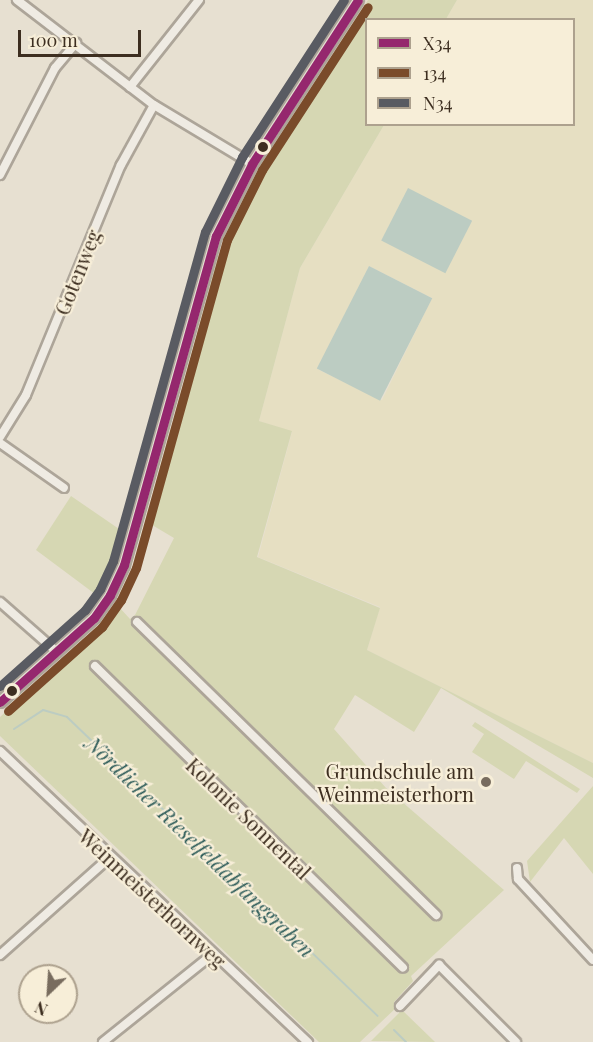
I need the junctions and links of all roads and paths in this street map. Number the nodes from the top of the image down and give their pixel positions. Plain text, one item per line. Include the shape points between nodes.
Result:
1 (199, 0) edge
2 (358, 0) edge
3 (21, 1) edge
4 (76, 43) junction
5 (130, 87) junction
6 (154, 105) junction
7 (252, 164) junction
8 (0, 175) edge
9 (0, 438) edge
10 (0, 443) edge
11 (64, 488) dead end
12 (0, 602) edge
13 (137, 622) dead end
14 (57, 652) junction
15 (95, 666) dead end
16 (0, 702) edge
17 (0, 752) edge
18 (110, 857) junction
19 (518, 868) dead end
20 (436, 915) dead end
21 (213, 954) junction
22 (0, 955) edge
23 (593, 960) edge
24 (403, 968) dead end
25 (400, 1006) dead end
26 (103, 1042) edge
27 (308, 1042) edge
28 (516, 1042) edge

1 - 5 street
2 - 7 main road
3 - 4 street
4 - 5 street
4 - 8 street via 55,68
5 - 6 street
6 - 7 street
6 - 9 street, Gotenweg via 121,165 26,395
7 - 14 main road via 216,236 124,565 102,608
10 - 11 street
12 - 14 street
13 - 20 street
14 - 16 main road
15 - 24 street, Kolonie Sonnental
17 - 18 street, Weinmeisterhornweg
18 - 21 street, Weinmeisterhornweg
18 - 22 street
19 - 23 street via 518,879
21 - 26 street
21 - 27 street, Weinmeisterhornweg
25 - 28 street via 439,965

